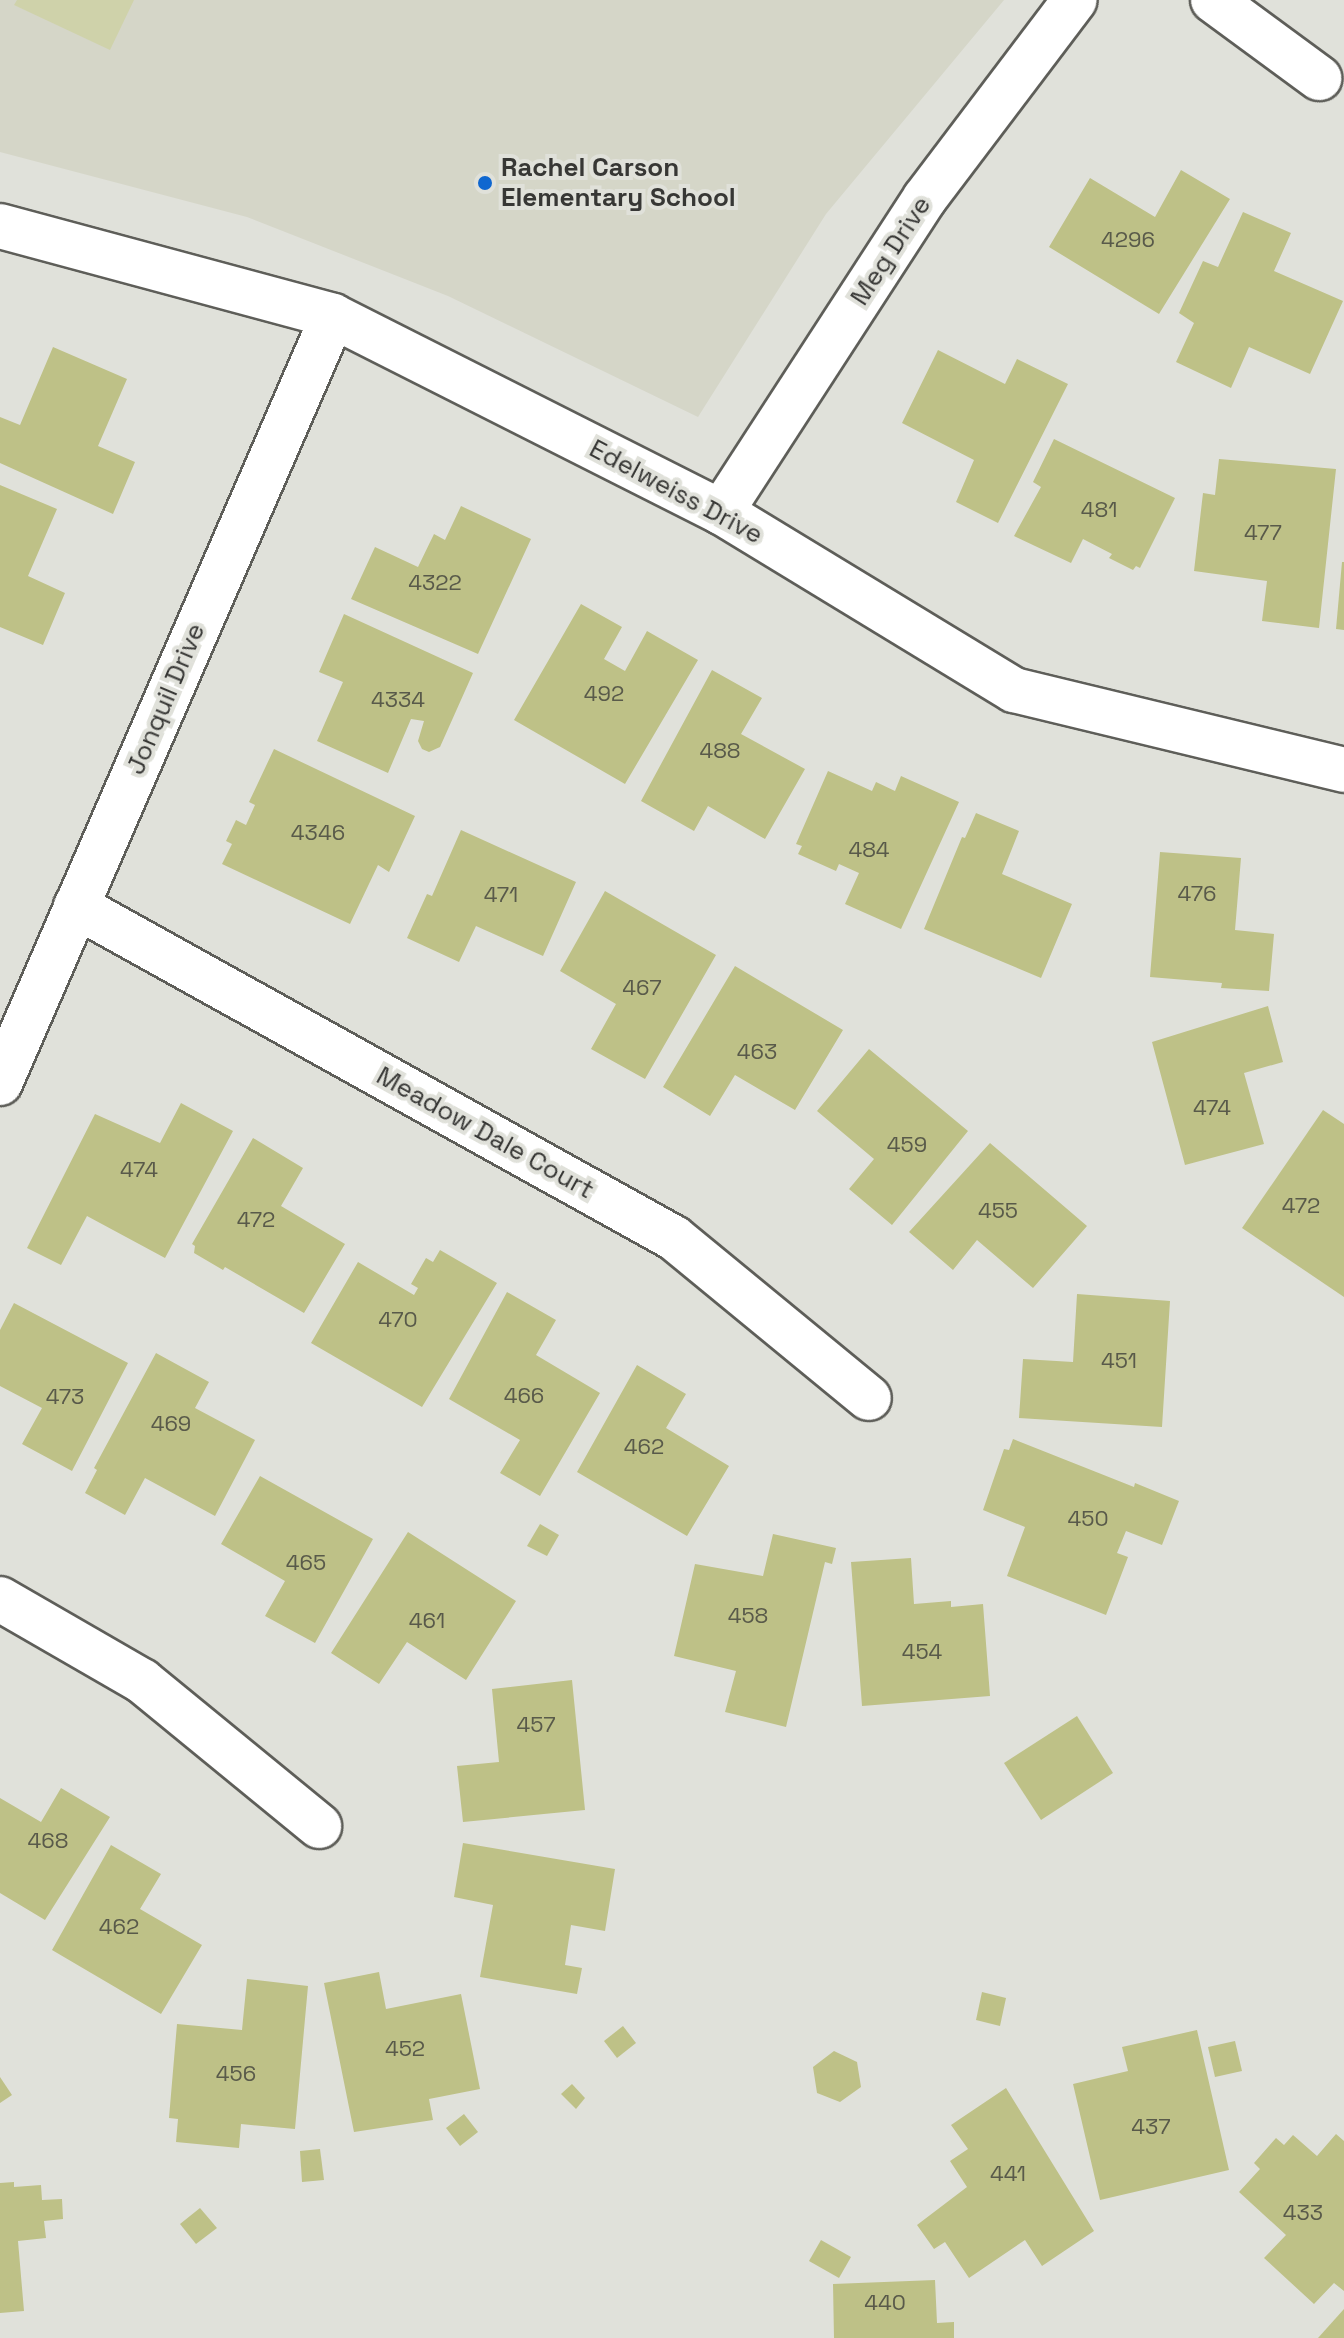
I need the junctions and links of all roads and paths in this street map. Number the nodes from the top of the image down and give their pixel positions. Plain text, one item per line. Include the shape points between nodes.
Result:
1 (1075, 0) edge
2 (1213, 0) edge
3 (1319, 78) dead end
4 (0, 226) edge
5 (333, 316) junction
6 (721, 512) junction
7 (1344, 770) edge
8 (76, 906) junction
9 (0, 1083) edge
10 (869, 1398) dead end
11 (0, 1599) edge
12 (319, 1826) dead end

1 - 6 street, Meg Drive via 925,198
2 - 3 street
4 - 5 street, Edelweiss Drive
5 - 6 street, Edelweiss Drive
5 - 8 street, Jonquil Drive
6 - 7 street, Edelweiss Drive via 1014,690
8 - 9 street, Jonquil Drive
8 - 10 street, Meadow Dale Court via 674,1238
11 - 12 street via 142,1681

